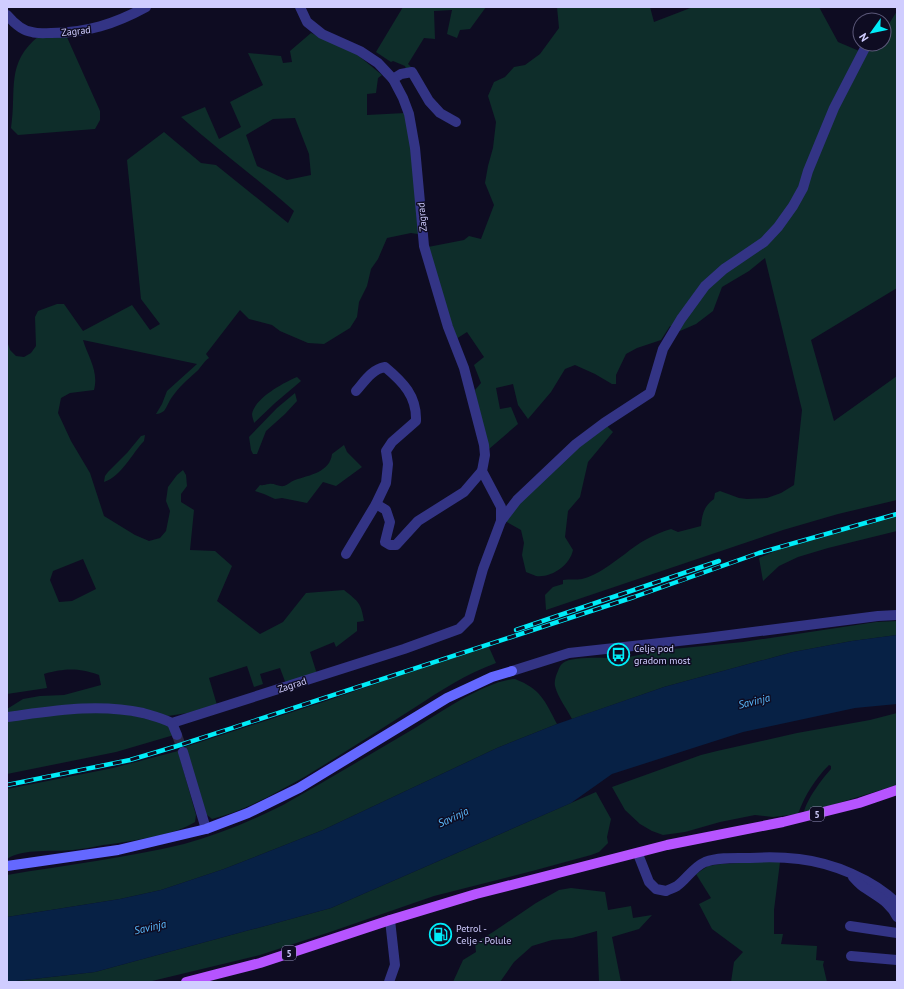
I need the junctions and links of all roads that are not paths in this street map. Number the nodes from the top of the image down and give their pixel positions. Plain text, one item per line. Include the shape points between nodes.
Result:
1 (146, 7) edge
2 (300, 7) edge
3 (7, 15) edge
4 (863, 52) edge
5 (394, 79) junction
6 (456, 122) dead end
7 (356, 391) dead end
8 (482, 471) junction
9 (376, 504) junction
10 (501, 521) junction
11 (346, 554) dead end
12 (897, 615) edge
13 (7, 717) edge
14 (172, 723) junction
15 (177, 734) tunnel mouth
16 (183, 752) tunnel mouth
17 (897, 790) edge
18 (206, 829) junction
19 (638, 854) junction
20 (7, 866) edge
21 (849, 872) junction
22 (897, 903) edge
23 (897, 917) edge
24 (390, 920) junction
25 (850, 926) dead end
26 (897, 933) edge
27 (851, 956) dead end
28 (897, 960) edge
29 (186, 982) edge
30 (389, 982) edge

1 - 3 street, Zagrad via 131,16 95,28 61,33 32,32 13,22
2 - 5 street, Zagrad via 307,22 322,34 360,51
4 - 10 street, Zagrad via 834,108 803,188 793,206 764,242 724,269 705,286 681,319 664,349 650,393 576,444 517,500
5 - 6 street via 400,74 412,72 429,101 440,113
5 - 8 street, Zagrad via 409,114 415,148 424,246 448,327 464,368 484,445
7 - 9 street via 369,376 379,368 385,367 400,380 416,409 416,421 392,442 386,451 386,483
8 - 9 street via 464,492 418,521 396,545 385,542 390,522 386,510
8 - 10 street, Zagrad via 501,507
9 - 11 street
10 - 14 street, Zagrad via 483,569 469,619 459,629
12 - 18 street via 569,654 492,677 447,698 299,788 248,813
13 - 14 street via 81,708 122,709 162,718
14 - 15 street
16 - 18 street
17 - 19 main road, 5 via 859,803 783,822 667,845
18 - 20 street via 118,850
19 - 21 street via 649,882 656,889 666,891 677,886 692,870 703,863 720,858 800,859
19 - 24 main road, 5 via 476,894
21 - 22 street via 867,880
21 - 23 street via 863,887 883,899
24 - 29 main road, 5 via 260,963
24 - 30 street via 394,965
25 - 26 street
27 - 28 street

